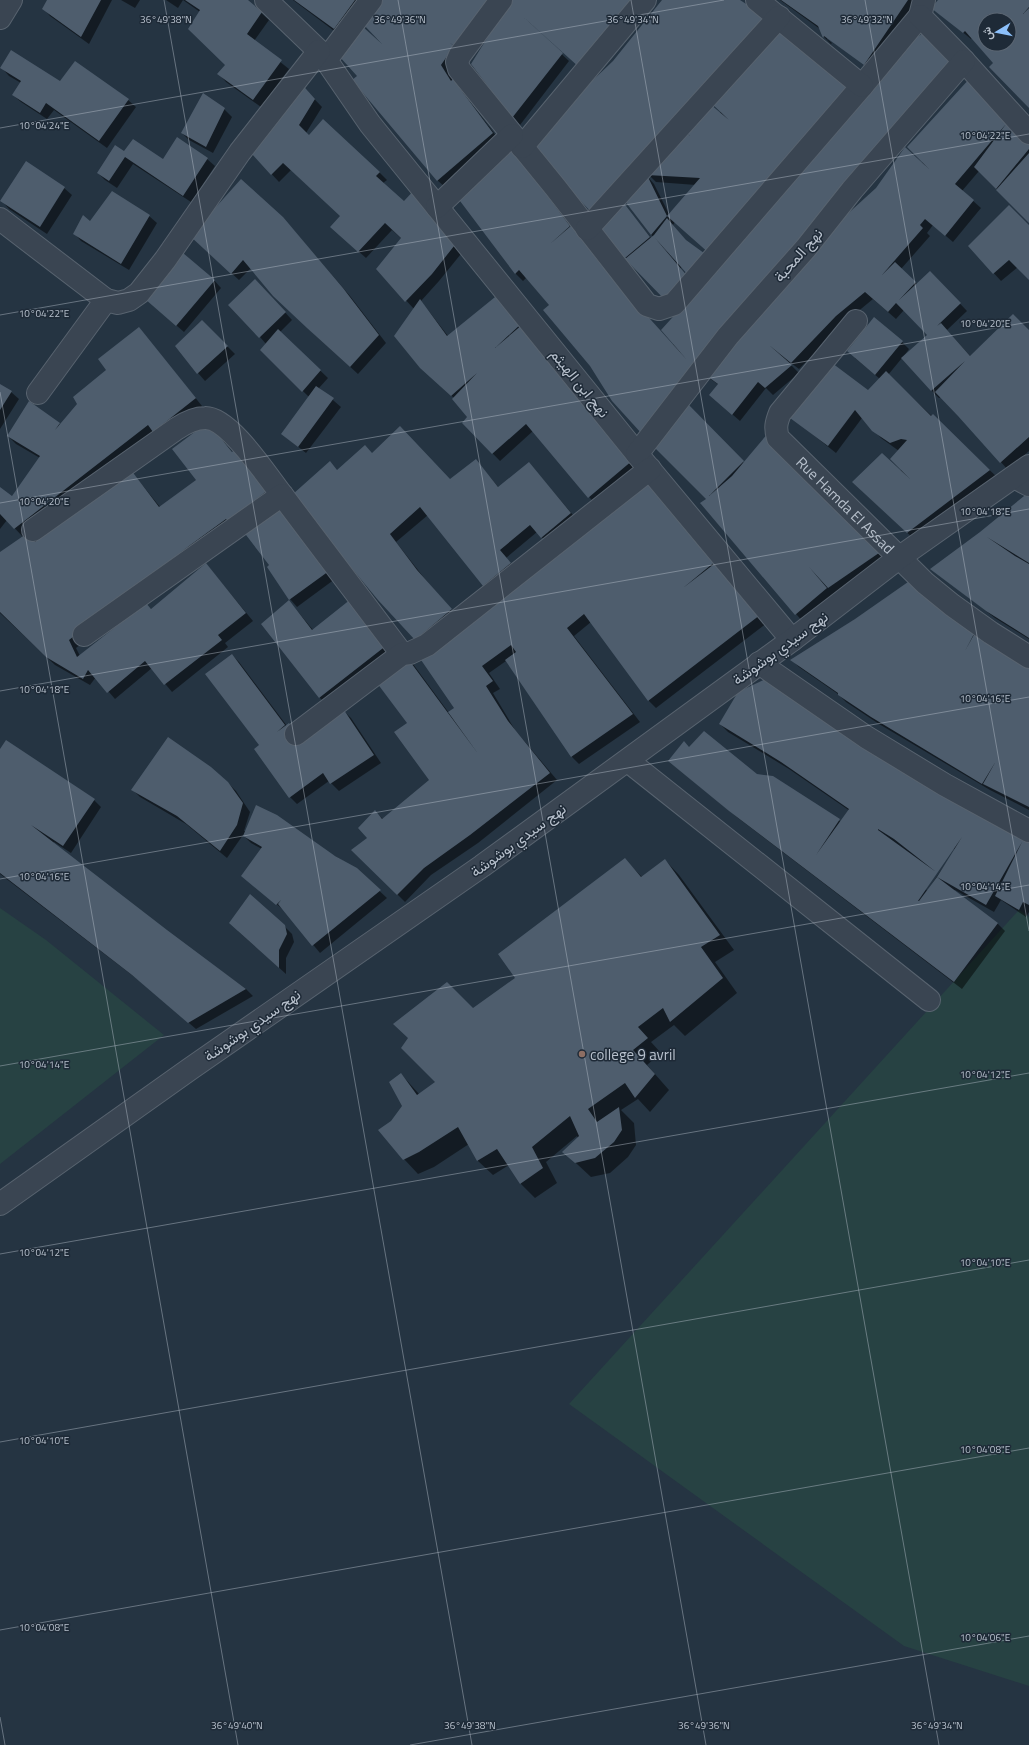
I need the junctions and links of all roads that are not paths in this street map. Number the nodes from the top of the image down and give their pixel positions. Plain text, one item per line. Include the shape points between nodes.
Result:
1 (11, 0) edge
2 (266, 0) edge
3 (371, 0) edge
4 (501, 0) edge
5 (645, 0) edge
6 (756, 0) edge
7 (922, 8) edge
8 (779, 17) junction
9 (0, 18) edge
10 (323, 56) junction
11 (964, 61) junction
12 (862, 86) junction
13 (1029, 133) edge
14 (517, 141) junction
15 (437, 207) junction
16 (0, 219) edge
17 (587, 229) junction
18 (106, 300) junction
19 (856, 321) dead end
20 (38, 393) dead end
21 (644, 461) junction
22 (1024, 476) edge
23 (282, 495) junction
24 (33, 530) dead end
25 (900, 557) junction
26 (84, 635) dead end
27 (792, 640) junction
28 (402, 654) junction
29 (1029, 657) edge
30 (759, 663) junction
31 (296, 734) dead end
32 (628, 761) junction
33 (1029, 831) edge
34 (929, 1000) dead end
35 (0, 1204) edge

1 - 9 street
2 - 10 street, نهج ابن الهيثم
3 - 10 street
4 - 14 street via 457,62 462,74
5 - 14 street
6 - 8 street
7 - 11 street
7 - 12 street
8 - 12 street
8 - 17 street
10 - 15 street, نهج ابن الهيثم via 370,124
10 - 18 street via 240,152 139,293 129,300 118,303
11 - 13 street
11 - 21 street, نهج المحبة via 728,336
12 - 17 street via 674,304 659,309 647,305
14 - 15 street
14 - 17 street
15 - 21 street, نهج ابن الهيثم
16 - 18 street
18 - 20 street
19 - 25 street, Rue Hamda El Assad via 780,413 775,429 778,438
21 - 27 street, نهج ابن الهيثم
21 - 28 street, نهج المحبة via 426,645
22 - 25 street, نهج سيدي بوشوشة
23 - 24 street via 231,431 220,422 206,418 190,421 176,429
23 - 26 street
23 - 28 street
25 - 27 street, نهج سيدي بوشوشة
25 - 29 street, Rue Hamda El Assad via 925,583 952,605
27 - 30 street, نهج سيدي بوشوشة
28 - 31 street, نهج المحبة
30 - 32 street, نهج سيدي بوشوشة
30 - 33 street via 866,737 945,785
32 - 34 street
32 - 35 street, نهج سيدي بوشوشة

